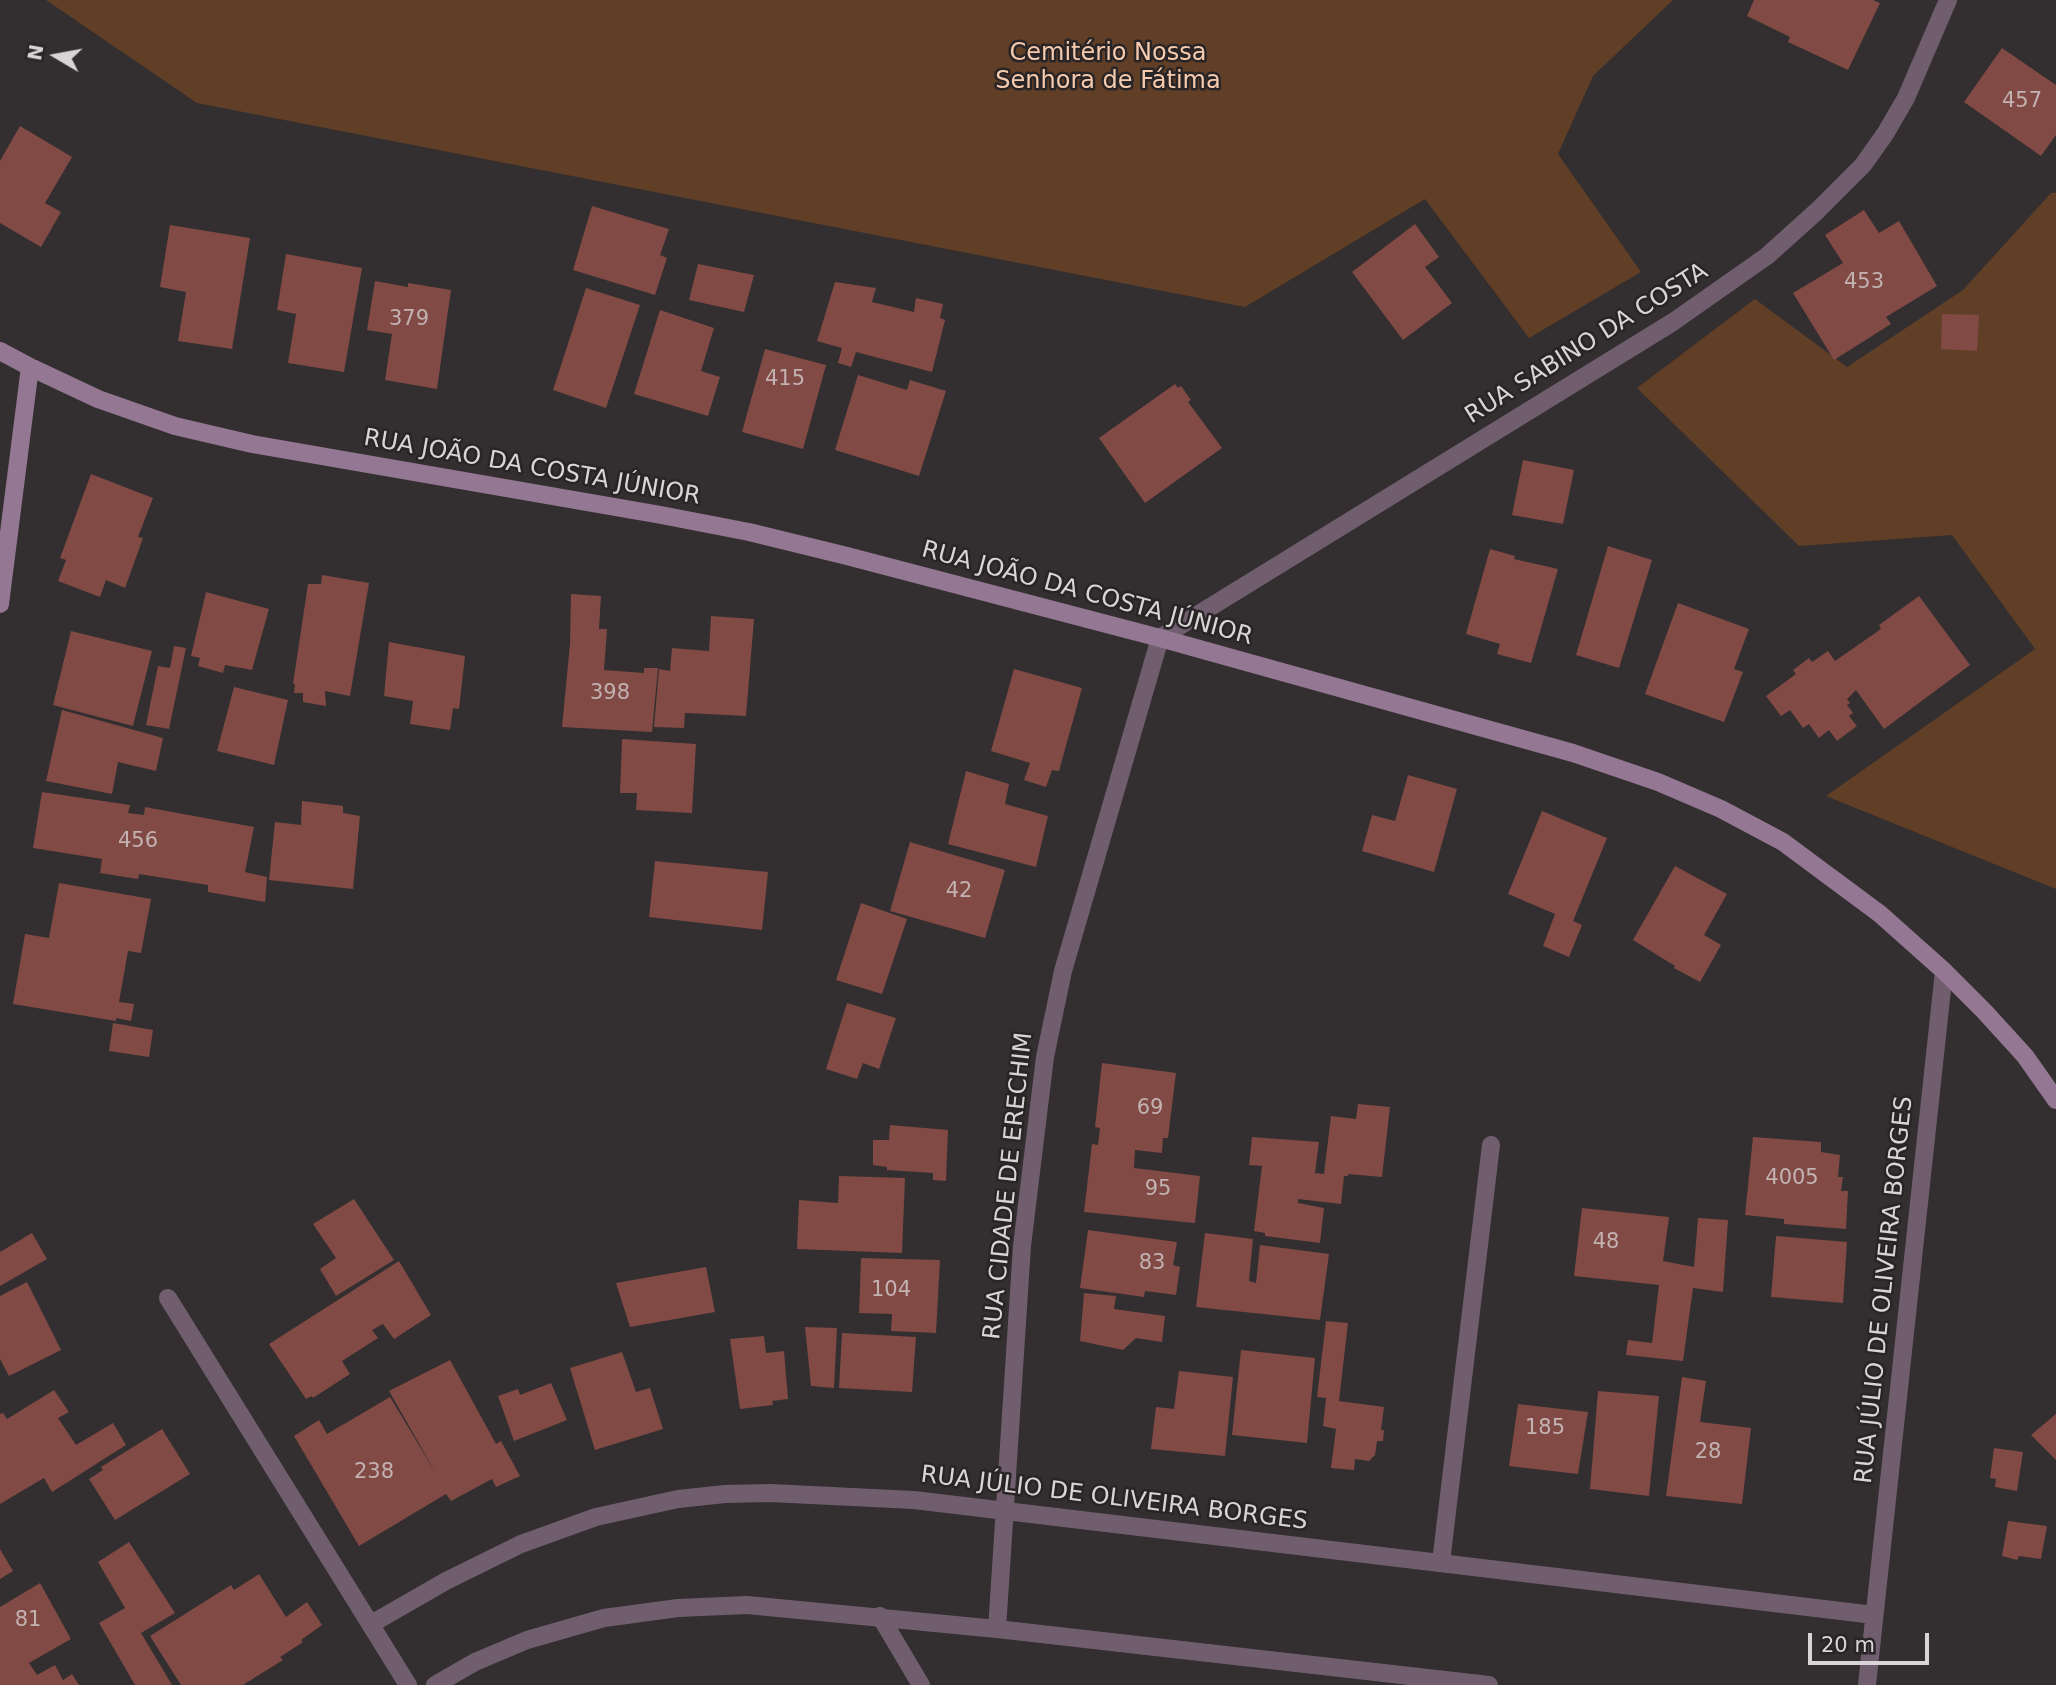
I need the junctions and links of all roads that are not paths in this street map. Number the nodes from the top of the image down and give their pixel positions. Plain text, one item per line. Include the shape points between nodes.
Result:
1 (1948, 0) edge
2 (0, 351) edge
3 (30, 368) junction
4 (0, 604) edge
5 (1160, 638) junction
6 (1944, 971) junction
7 (2056, 1100) edge
8 (1491, 1145) dead end
9 (168, 1298) dead end
10 (1004, 1511) junction
11 (1441, 1562) junction
12 (1874, 1615) junction
13 (880, 1616) junction
14 (371, 1624) junction
15 (997, 1629) junction
16 (408, 1685) edge
17 (435, 1685) edge
18 (921, 1685) edge
19 (1489, 1685) edge
20 (1867, 1685) edge

1 - 5 street, RUA SABINO DA COSTA via 1906,98 1863,165 1766,256 1673,321
2 - 3 main road, RUA JOÃO DA COSTA JÚNIOR
3 - 4 main road
3 - 5 main road, RUA JOÃO DA COSTA JÚNIOR via 175,426 749,532
5 - 6 main road, RUA JOÃO DA COSTA JÚNIOR via 1573,753 1671,787 1783,842 1880,914
5 - 10 street, RUA CIDADE DE ERECHIM via 1063,971 1045,1057 1022,1246
6 - 7 main road, RUA JOÃO DA COSTA JÚNIOR via 2025,1056
6 - 12 street, RUA JÚLIO DE OLIVEIRA BORGES
8 - 11 street
9 - 14 street
10 - 11 street, RUA JÚLIO DE OLIVEIRA BORGES
10 - 14 street, RUA JÚLIO DE OLIVEIRA BORGES via 835,1495 726,1494 678,1499 596,1517 521,1544
10 - 15 street, RUA CIDADE DE ERECHIM
11 - 12 street, RUA JÚLIO DE OLIVEIRA BORGES
12 - 20 street, RUA JÚLIO DE OLIVEIRA BORGES
13 - 15 street
13 - 17 street via 747,1605 604,1618 527,1640
13 - 18 street
14 - 16 street
15 - 19 street

